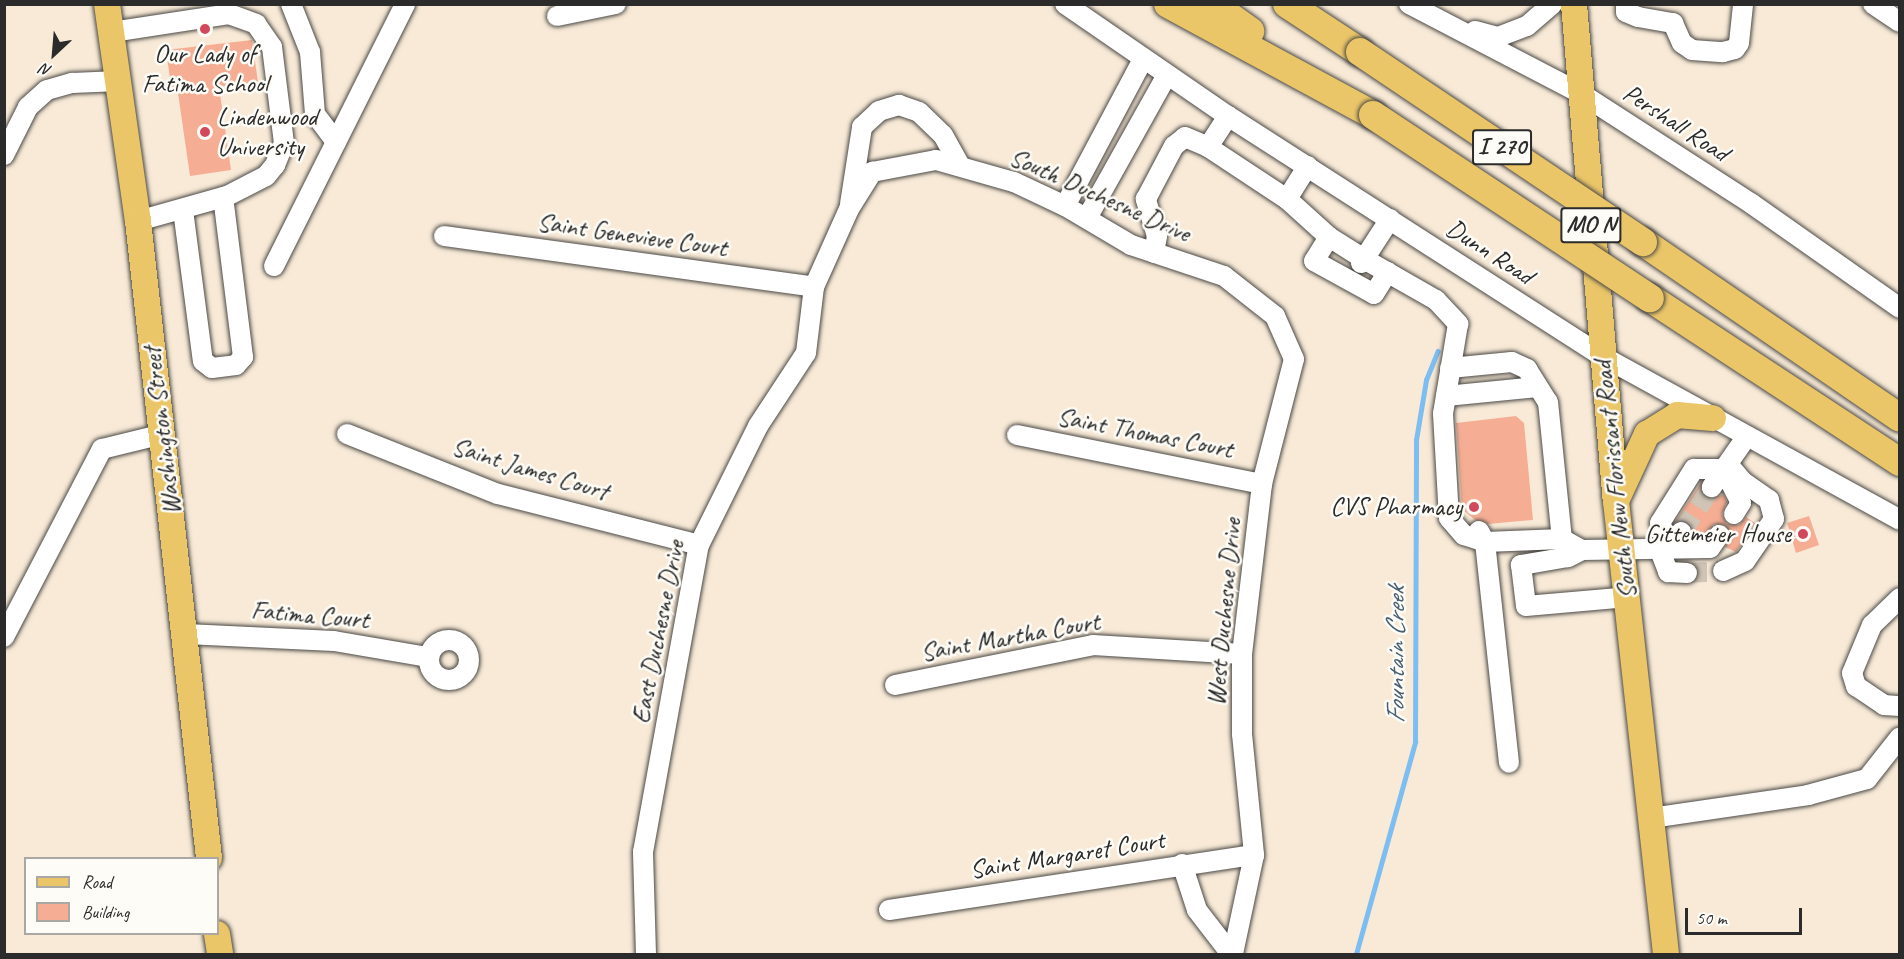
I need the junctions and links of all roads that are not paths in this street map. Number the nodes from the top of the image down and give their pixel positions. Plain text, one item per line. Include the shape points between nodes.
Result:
1 (107, 4) edge
2 (291, 4) edge
3 (405, 4) edge
4 (616, 4) edge
5 (1065, 4) edge
6 (1168, 4) edge
7 (1212, 4) edge
8 (1287, 4) edge
9 (1320, 4) edge
10 (1409, 4) edge
11 (1552, 4) edge
12 (1574, 4) edge
13 (1743, 4) edge
14 (1873, 4) edge
15 (1626, 8) edge
16 (557, 16) dead end
17 (1440, 22) junction
18 (1899, 22) edge
19 (112, 32) junction
20 (1360, 52) junction
21 (1143, 59) junction
22 (1167, 75) junction
23 (119, 81) junction
24 (1580, 93) junction
25 (1373, 115) junction
26 (1228, 116) junction
27 (336, 142) junction
28 (7, 145) edge
29 (1208, 147) junction
30 (960, 166) junction
31 (1308, 166) junction
32 (223, 197) junction
33 (1287, 199) junction
34 (1065, 206) junction
35 (849, 209) junction
36 (183, 210) junction
37 (1087, 218) junction
38 (1390, 219) junction
39 (138, 220) junction
40 (444, 236) dead end
41 (1329, 237) junction
42 (1154, 253) junction
43 (274, 266) dead end
44 (1357, 270) junction
45 (1388, 272) junction
46 (814, 287) junction
47 (1899, 308) edge
48 (1275, 316) joint
49 (1602, 356) junction
50 (1450, 368) junction
51 (1539, 387) junction
52 (1446, 396) junction
53 (1713, 418) junction
54 (1899, 418) edge
55 (163, 434) junction
56 (347, 434) dead end
57 (1017, 435) dead end
58 (1747, 436) junction
59 (1899, 462) edge
60 (1726, 466) junction
61 (1262, 484) junction
62 (1712, 487) tunnel mouth
63 (1616, 501) junction
64 (1734, 514) dead end
65 (1899, 520) edge
66 (1719, 535) dead end
67 (1562, 539) junction
68 (1485, 542) junction
69 (1670, 542) junction
70 (699, 545) junction
71 (1623, 549) junction
72 (1582, 550) junction
73 (1723, 571) tunnel mouth
74 (1687, 573) tunnel mouth
75 (1628, 597) junction
76 (1899, 598) edge
77 (186, 633) junction
78 (4, 637) edge
79 (1242, 654) junction
80 (428, 657) dead end
81 (895, 685) dead end
82 (1899, 706) edge
83 (1899, 737) edge
84 (1509, 763) dead end
85 (1652, 818) junction
86 (1254, 855) junction
87 (209, 857) edge
88 (1182, 864) junction
89 (889, 910) dead end
90 (217, 935) edge
91 (220, 954) edge
92 (646, 954) edge
93 (1232, 954) edge
94 (1666, 954) edge

1 - 19 main road, Washington Street
2 - 27 street via 310,52 315,114
3 - 27 street
4 - 16 street
5 - 21 street, Dunn Road
6 - 25 highway
7 - 25 highway, I 270
8 - 20 highway, I 270
9 - 20 highway via 1334,14
10 - 17 street, Pershall Road
11 - 17 street via 1527,26 1498,37
12 - 24 main road, South New Florissant Road / MO N
13 - 15 street via 1739,43 1735,49 1723,52 1692,50 1682,43 1673,23
14 - 18 street
17 - 24 street, Pershall Road
19 - 23 main road, Washington Street
19 - 32 street via 229,14 242,16 266,34 272,47 284,143 281,155 266,176
20 - 54 highway, I 270, bridge
21 - 22 street, Dunn Road
21 - 34 street
22 - 26 street, Dunn Road
22 - 37 street
23 - 28 street via 72,83 47,90 28,107
23 - 39 main road, Washington Street
24 - 47 street, Pershall Road via 1770,217
24 - 49 main road, South New Florissant Road / MO N
25 - 59 highway, I 270, bridge
26 - 29 street
26 - 31 street, Dunn Road
27 - 43 street
29 - 33 street
29 - 42 street via 1185,137 1174,146 1146,199 1157,236
30 - 34 street, South Duchesne Drive via 1014,182
30 - 35 street, South Duchesne Drive via 936,160 872,172
30 - 35 street via 943,135 918,112 898,105 879,111 862,127
31 - 33 street
31 - 38 street, Dunn Road
32 - 36 street
32 - 36 street via 243,357 236,365 212,368 203,361
33 - 41 street
34 - 37 street, South Duchesne Drive
35 - 46 street, East Duchesne Drive
36 - 39 street
37 - 42 street, South Duchesne Drive via 1131,245
38 - 44 street
38 - 49 street, Dunn Road
39 - 55 main road, Washington Street
40 - 46 street, Saint Genevieve Court
41 - 44 street
41 - 44 street via 1314,261
42 - 48 street, South Duchesne Drive via 1224,276
44 - 45 street
44 - 45 street via 1374,294
45 - 50 street via 1447,309 1458,324
46 - 70 street, East Duchesne Drive via 806,353 758,426
48 - 61 street, West Duchesne Drive via 1294,359
49 - 53 street, Dunn Road
49 - 63 main road, South New Florissant Road
50 - 51 street via 1512,362 1527,369
50 - 52 street
51 - 52 street
51 - 67 street via 1548,402
52 - 68 street via 1444,438 1449,518 1464,535
53 - 58 street, Dunn Road
53 - 63 main road via 1677,415 1647,434
55 - 77 main road, Washington Street
55 - 78 street via 102,449
56 - 70 street, Saint James Court via 498,494
57 - 61 street, Saint Thomas Court
58 - 60 street
58 - 65 street, Dunn Road
60 - 62 street
60 - 64 street via 1741,503
60 - 69 street via 1694,469 1660,523
60 - 73 street via 1769,500 1774,519 1745,561
61 - 79 street, West Duchesne Drive
63 - 71 main road, South New Florissant Road
66 - 69 street via 1710,548
67 - 68 street
67 - 72 street
68 - 84 street
69 - 71 street
69 - 74 street via 1668,572
70 - 92 street, East Duchesne Drive via 644,852
71 - 72 street
71 - 75 main road, South New Florissant Road
72 - 75 street via 1568,557 1521,565 1526,606
75 - 85 main road, South New Florissant Road
76 - 82 street via 1872,625 1852,673 1856,686 1884,705
77 - 80 street, Fatima Court via 334,641
77 - 87 main road, Washington Street
79 - 81 street, Saint Martha Court via 1093,645
79 - 86 street, West Duchesne Drive via 1242,734
83 - 85 street via 1867,778 1808,795
85 - 94 main road, South New Florissant Road
86 - 88 street, Saint Margaret Court
86 - 93 street, West Duchesne Drive
88 - 89 street, Saint Margaret Court
88 - 93 street via 1197,910
90 - 91 main road

